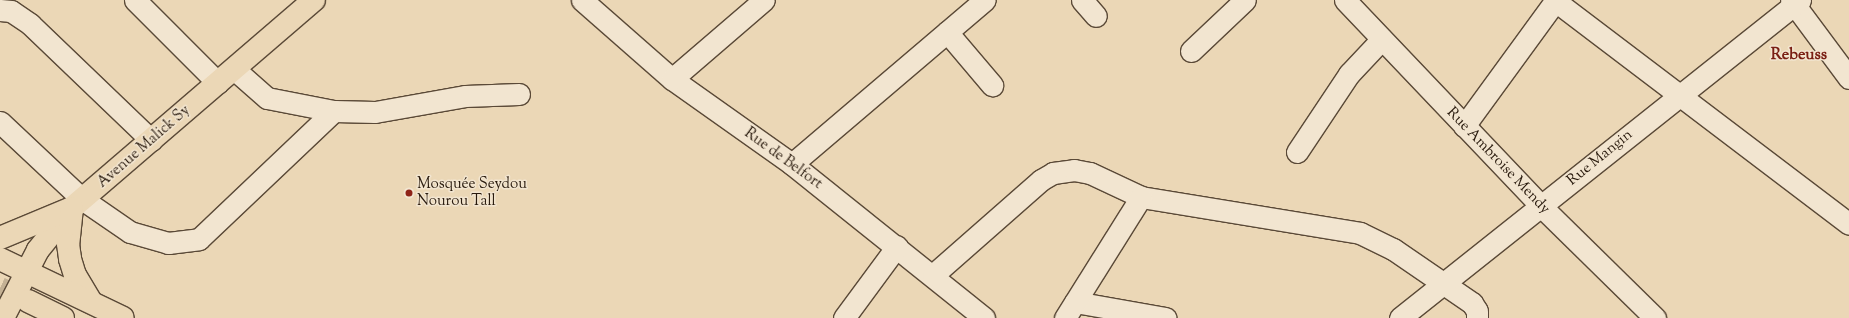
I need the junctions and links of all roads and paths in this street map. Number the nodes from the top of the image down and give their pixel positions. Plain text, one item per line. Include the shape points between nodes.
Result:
1 (135, 0) edge
2 (582, 0) edge
3 (764, 0) edge
4 (985, 0) edge
5 (1082, 0) edge
6 (1245, 0) edge
7 (1345, 0) edge
8 (1555, 0) edge
9 (310, 1) edge
10 (1795, 1) edge
11 (0, 10) edge
12 (1096, 16) dead end
13 (947, 32) junction
14 (1382, 39) junction
15 (1191, 51) dead end
16 (226, 76) junction
17 (1849, 78) edge
18 (672, 79) junction
19 (992, 85) dead end
20 (519, 94) dead end
21 (1678, 95) junction
22 (334, 111) junction
23 (0, 122) edge
24 (1464, 126) junction
25 (151, 140) junction
26 (1297, 152) dead end
27 (792, 164) junction
28 (1141, 197) junction
29 (77, 203) junction
30 (1541, 206) junction
31 (1849, 224) edge
32 (0, 238) edge
33 (897, 246) junction
34 (0, 259) edge
35 (26, 270) junction
36 (933, 275) junction
37 (1443, 283) junction
38 (28, 301) tunnel mouth
39 (91, 302) junction
40 (1070, 310) edge
41 (3, 318) edge
42 (63, 318) edge
43 (123, 318) edge
44 (844, 318) edge
45 (984, 318) edge
46 (1166, 318) edge
47 (1400, 318) edge
48 (1477, 318) edge
49 (1655, 318) edge

1 - 16 street
2 - 18 street, Rue de Belfort
3 - 18 street
4 - 13 street
5 - 12 street
6 - 15 street
7 - 14 street, Rue Ambroise Mendy
8 - 21 street
8 - 24 street
9 - 16 main road, Avenue Malick Sy
10 - 17 street
10 - 21 street, Rue Mangin
11 - 25 street via 10,11 30,24
13 - 19 street
13 - 27 street
14 - 24 street, Rue Ambroise Mendy
14 - 26 street via 1349,74
16 - 22 street via 267,98
16 - 25 main road, Avenue Malick Sy
18 - 27 street, Rue de Belfort
20 - 22 street via 465,96 375,112
21 - 30 street, Rue Mangin
21 - 31 street
22 - 29 street via 199,239 168,243 130,232
23 - 29 street
24 - 30 street, Rue Ambroise Mendy
25 - 29 main road, Avenue Malick Sy
27 - 33 street, Rue de Belfort
28 - 36 street via 1090,173 1074,170 1053,173 1041,180
28 - 37 street via 1360,233 1393,249
28 - 40 street
29 - 32 main road
29 - 35 main road, Avenue Malick Sy via 47,237
29 - 39 main road via 68,244 70,259 75,275
30 - 37 street, Rue Mangin
30 - 49 street, Rue Ambroise Mendy
33 - 36 street, Rue de Belfort
33 - 44 street
34 - 35 main road
35 - 39 main road
35 - 41 main road, Avenue Malick Sy
36 - 45 street, Rue de Belfort
37 - 47 street, Rue Mangin
37 - 48 street via 1472,303 1477,311
38 - 42 main road
39 - 43 main road
40 - 46 street

